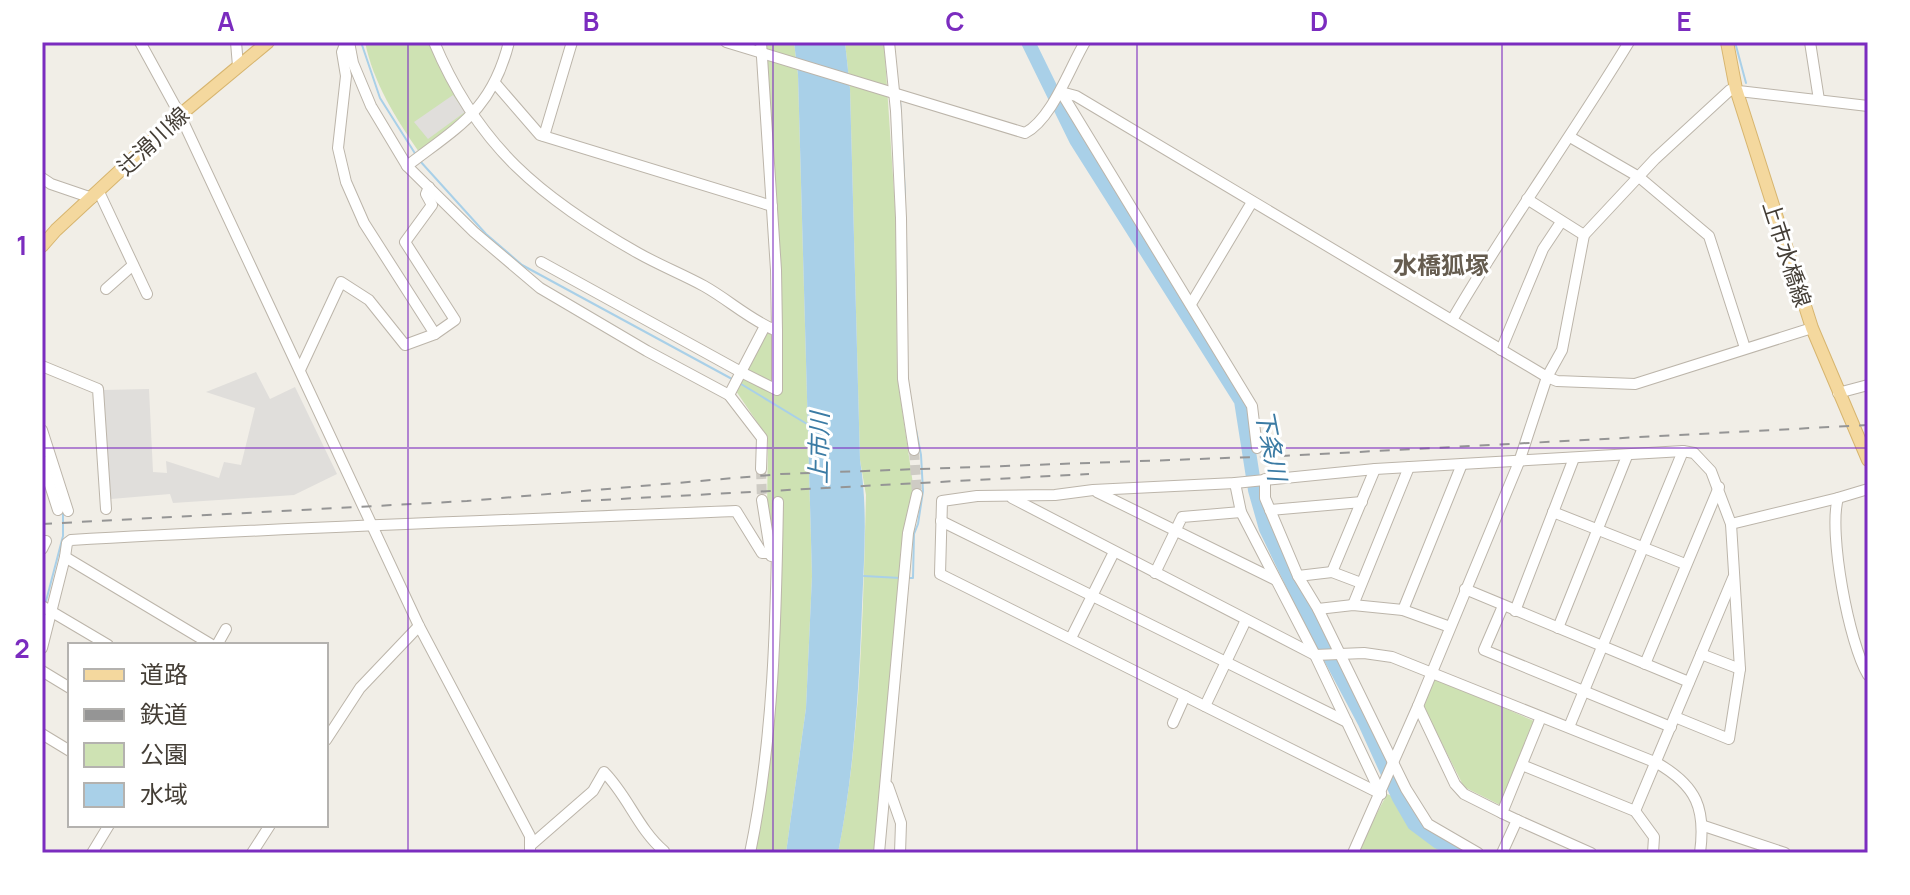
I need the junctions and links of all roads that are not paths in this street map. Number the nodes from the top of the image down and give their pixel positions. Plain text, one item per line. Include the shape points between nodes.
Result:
1 (140, 42) edge
2 (236, 42) edge
3 (268, 42) edge
4 (348, 42) edge
5 (434, 42) edge
6 (509, 42) edge
7 (572, 42) edge
8 (726, 42) edge
9 (889, 42) edge
10 (1085, 42) edge
11 (1629, 42) edge
12 (1727, 42) edge
13 (1810, 42) edge
14 (763, 50) edge
15 (238, 66) junction
16 (495, 83) junction
17 (1736, 89) junction
18 (1061, 92) junction
19 (894, 94) junction
20 (1819, 100) junction
21 (1868, 106) edge
22 (180, 115) junction
23 (472, 117) junction
24 (544, 136) junction
25 (1570, 137) junction
26 (407, 166) junction
27 (1639, 177) junction
28 (42, 178) edge
29 (429, 187) junction
30 (96, 195) junction
31 (1527, 199) junction
32 (1252, 202) junction
33 (772, 206) junction
34 (1561, 222) junction
35 (56, 230) junction
36 (42, 233) edge
37 (1584, 235) junction
38 (42, 246) edge
39 (541, 262) dead end
40 (133, 265) junction
41 (106, 289) dead end
42 (147, 294) dead end
43 (1191, 304) junction
44 (1452, 320) junction
45 (765, 326) junction
46 (1812, 328) junction
47 (777, 331) junction
48 (435, 334) junction
49 (1745, 348) junction
50 (1501, 350) junction
51 (42, 366) edge
52 (300, 370) junction
53 (741, 372) junction
54 (1547, 377) junction
55 (1868, 385) edge
56 (1838, 393) junction
57 (729, 395) junction
58 (42, 430) edge
59 (1257, 448) dead end
60 (914, 450) tunnel mouth
61 (1683, 451) junction
62 (1627, 456) junction
63 (1574, 458) junction
64 (42, 460) edge
65 (1868, 460) edge
66 (1519, 462) junction
67 (1462, 464) junction
68 (1409, 467) junction
69 (761, 469) tunnel mouth
70 (1375, 469) junction
71 (1262, 480) junction
72 (1238, 483) junction
73 (1719, 487) junction
74 (1868, 489) edge
75 (1093, 490) junction
76 (917, 494) tunnel mouth
77 (1010, 497) junction
78 (1838, 498) junction
79 (762, 500) tunnel mouth
80 (778, 502) dead end
81 (1362, 502) junction
82 (106, 509) dead end
83 (1270, 510) junction
84 (1241, 512) junction
85 (1553, 512) junction
86 (941, 521) junction
87 (1731, 524) junction
88 (374, 527) junction
89 (1598, 530) junction
90 (1176, 531) junction
91 (42, 541) edge
92 (1643, 547) junction
93 (42, 549) edge
94 (1114, 552) junction
95 (770, 553) junction
96 (65, 557) junction
97 (1685, 564) junction
98 (1332, 572) junction
99 (777, 573) junction
100 (1155, 573) junction
101 (1735, 573) junction
102 (1298, 576) junction
103 (1274, 579) junction
104 (1361, 583) junction
105 (1465, 589) junction
106 (1092, 597) junction
107 (1353, 605) junction
108 (1503, 606) junction
109 (47, 609) edge
110 (1318, 609) junction
111 (1403, 610) junction
112 (1515, 611) junction
113 (1246, 620) junction
114 (419, 626) junction
115 (1450, 627) junction
116 (1558, 628) junction
117 (226, 629) dead end
118 (1071, 638) junction
119 (105, 643) edge
120 (212, 643) edge
121 (216, 643) edge
122 (1602, 646) junction
123 (42, 648) edge
124 (1701, 654) junction
125 (1317, 655) junction
126 (1338, 656) junction
127 (1226, 663) junction
128 (1645, 664) junction
129 (1740, 669) junction
130 (42, 671) edge
131 (1432, 672) junction
132 (1868, 675) edge
133 (1689, 682) junction
134 (68, 687) edge
135 (1584, 691) junction
136 (1185, 696) junction
137 (1205, 706) junction
138 (1418, 706) junction
139 (1541, 717) junction
140 (1347, 722) junction
141 (1673, 722) junction
142 (1173, 723) dead end
143 (1569, 727) junction
144 (42, 734) edge
145 (328, 737) edge
146 (68, 750) edge
147 (1657, 763) junction
148 (1522, 765) junction
149 (1393, 766) junction
150 (886, 781) junction
151 (1382, 790) junction
152 (1635, 811) junction
153 (1502, 813) junction
154 (1517, 820) junction
155 (1704, 826) junction
156 (108, 827) edge
157 (269, 827) edge
158 (531, 850) edge
159 (664, 851) dead end
160 (92, 853) edge
161 (252, 853) edge
162 (750, 853) edge
163 (879, 853) edge
164 (900, 853) edge
165 (1353, 853) edge
166 (1478, 853) edge
167 (1502, 853) edge
168 (1591, 853) edge
169 (1653, 853) edge
170 (1700, 853) edge
171 (1785, 853) edge

1 - 22 street
2 - 15 street
3 - 15 main road, 辻滑川線
4 - 26 street via 371,106
4 - 48 street via 342,52 346,76 338,148 346,182 364,223
5 - 23 street
6 - 16 street
7 - 24 street
8 - 14 street
9 - 19 street
10 - 18 street
11 - 25 street
12 - 17 main road, 上市水橋線
13 - 20 street
14 - 19 street
14 - 33 street
15 - 22 main road, 辻滑川線
16 - 23 street
16 - 24 street
17 - 20 street
17 - 27 street via 1703,113
17 - 46 main road, 上市水橋線
18 - 19 street via 1025,133
18 - 32 street via 1076,96
18 - 43 street
19 - 60 street via 903,379
20 - 21 street
22 - 30 main road, 辻滑川線
22 - 52 street
23 - 26 street
23 - 45 street via 518,171 560,205
24 - 33 street
25 - 27 street
25 - 31 street
26 - 29 street
27 - 37 street
27 - 49 street via 1709,236
28 - 30 street
29 - 48 street via 426,194 432,205 405,242 455,320
29 - 57 street via 540,288
30 - 35 main road, 辻滑川線
30 - 40 street
31 - 34 street
31 - 44 street
32 - 43 street
32 - 44 street
33 - 47 street
34 - 37 street
34 - 50 street via 1543,249
35 - 36 street
35 - 38 main road, 辻滑川線
37 - 54 street via 1565,339
39 - 53 street
40 - 41 street
40 - 42 street
43 - 59 street via 1252,406
44 - 50 street
45 - 47 street
45 - 53 street
46 - 49 street
46 - 56 main road, 上市水橋線
47 - 53 street via 777,390
48 - 52 street via 405,345 369,300 341,282
49 - 54 street via 1635,384
50 - 54 street
51 - 82 street via 98,389
52 - 88 street
53 - 57 street
54 - 66 street
55 - 56 street
56 - 65 main road, 上市水橋線
57 - 69 street via 762,438
58 - 64 street via 63,511
61 - 62 street
61 - 73 street via 1705,462
61 - 92 street
62 - 63 street
62 - 89 street
63 - 66 street
63 - 85 street
66 - 67 street
66 - 105 street
67 - 68 street
67 - 111 street
68 - 70 street
68 - 104 street
70 - 71 street
70 - 81 street
71 - 72 street
71 - 83 street
72 - 75 street
72 - 84 street
73 - 87 street
73 - 97 street
74 - 78 street
75 - 77 street
75 - 90 street
76 - 150 street via 908,533
77 - 86 street via 942,501
77 - 94 street
78 - 87 street
78 - 132 street via 1835,540 1849,618
79 - 95 street
80 - 99 street
81 - 83 street
81 - 98 street
83 - 102 street
84 - 90 street via 1182,517
84 - 103 street
85 - 89 street
85 - 112 street
86 - 106 street
86 - 118 street via 940,574
87 - 101 street
88 - 95 street via 736,511 762,553
88 - 96 street via 71,540
88 - 114 street
89 - 92 street
89 - 116 street
90 - 100 street
90 - 103 street
91 - 93 street
92 - 97 street
92 - 122 street
94 - 100 street
94 - 106 street
95 - 99 street
96 - 109 street
96 - 120 street
97 - 128 street
98 - 102 street
98 - 104 street
99 - 162 street via 762,794
100 - 113 street
101 - 124 street
101 - 129 street
102 - 110 street
103 - 125 street
104 - 107 street
105 - 108 street
105 - 115 street
106 - 118 street
106 - 127 street
107 - 110 street
107 - 111 street
108 - 112 street
108 - 135 street via 1484,650
109 - 119 street
109 - 123 street
110 - 126 street
111 - 115 street
112 - 116 street
113 - 125 street
113 - 127 street
114 - 145 street via 360,688
114 - 158 street via 530,836
115 - 131 street
116 - 122 street
117 - 121 street
118 - 136 street
122 - 128 street
122 - 135 street
124 - 129 street
124 - 133 street
125 - 126 street
125 - 140 street
126 - 131 street via 1392,657
126 - 149 street
127 - 137 street
127 - 140 street
128 - 133 street
129 - 141 street via 1729,739
130 - 134 street
131 - 138 street
131 - 139 street
133 - 141 street
135 - 141 street
135 - 143 street
136 - 137 street
136 - 142 street
137 - 151 street
138 - 149 street
138 - 153 street via 1455,784
139 - 143 street
139 - 148 street
140 - 151 street
141 - 147 street
143 - 147 street
144 - 146 street
147 - 152 street
147 - 155 street via 1690,789
148 - 152 street
148 - 153 street
149 - 151 street
149 - 166 street via 1428,824
150 - 163 street
150 - 164 street via 901,823
151 - 165 street
152 - 169 street via 1654,837
153 - 154 street
154 - 167 street
154 - 168 street
155 - 170 street
155 - 171 street
156 - 160 street
157 - 161 street
158 - 159 street via 593,791 604,772

